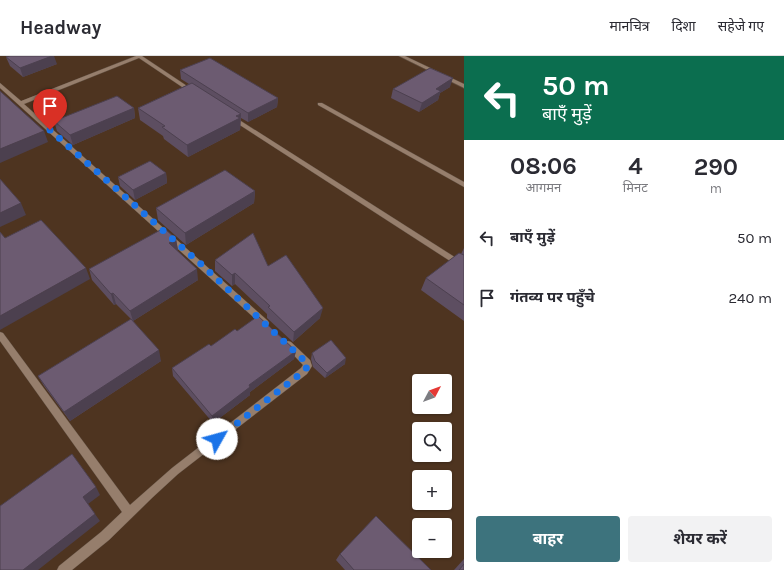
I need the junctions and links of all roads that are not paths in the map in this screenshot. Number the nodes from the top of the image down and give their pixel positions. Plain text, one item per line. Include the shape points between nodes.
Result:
1 (140, 56) edge
2 (401, 56) edge
3 (0, 85) edge
4 (464, 86) edge
5 (197, 94) edge
6 (20, 103) junction
7 (320, 104) dead end
8 (222, 111) edge
9 (464, 185) edge
10 (464, 267) edge
11 (270, 328) edge
12 (0, 335) edge
13 (282, 338) edge
14 (129, 512) junction
15 (63, 570) edge

1 - 5 lane
1 - 6 lane
2 - 4 lane
3 - 6 lane
6 - 11 lane
7 - 9 lane
8 - 10 lane
12 - 14 lane
13 - 14 lane via 307,363 304,371 175,471
14 - 15 lane via 105,536

